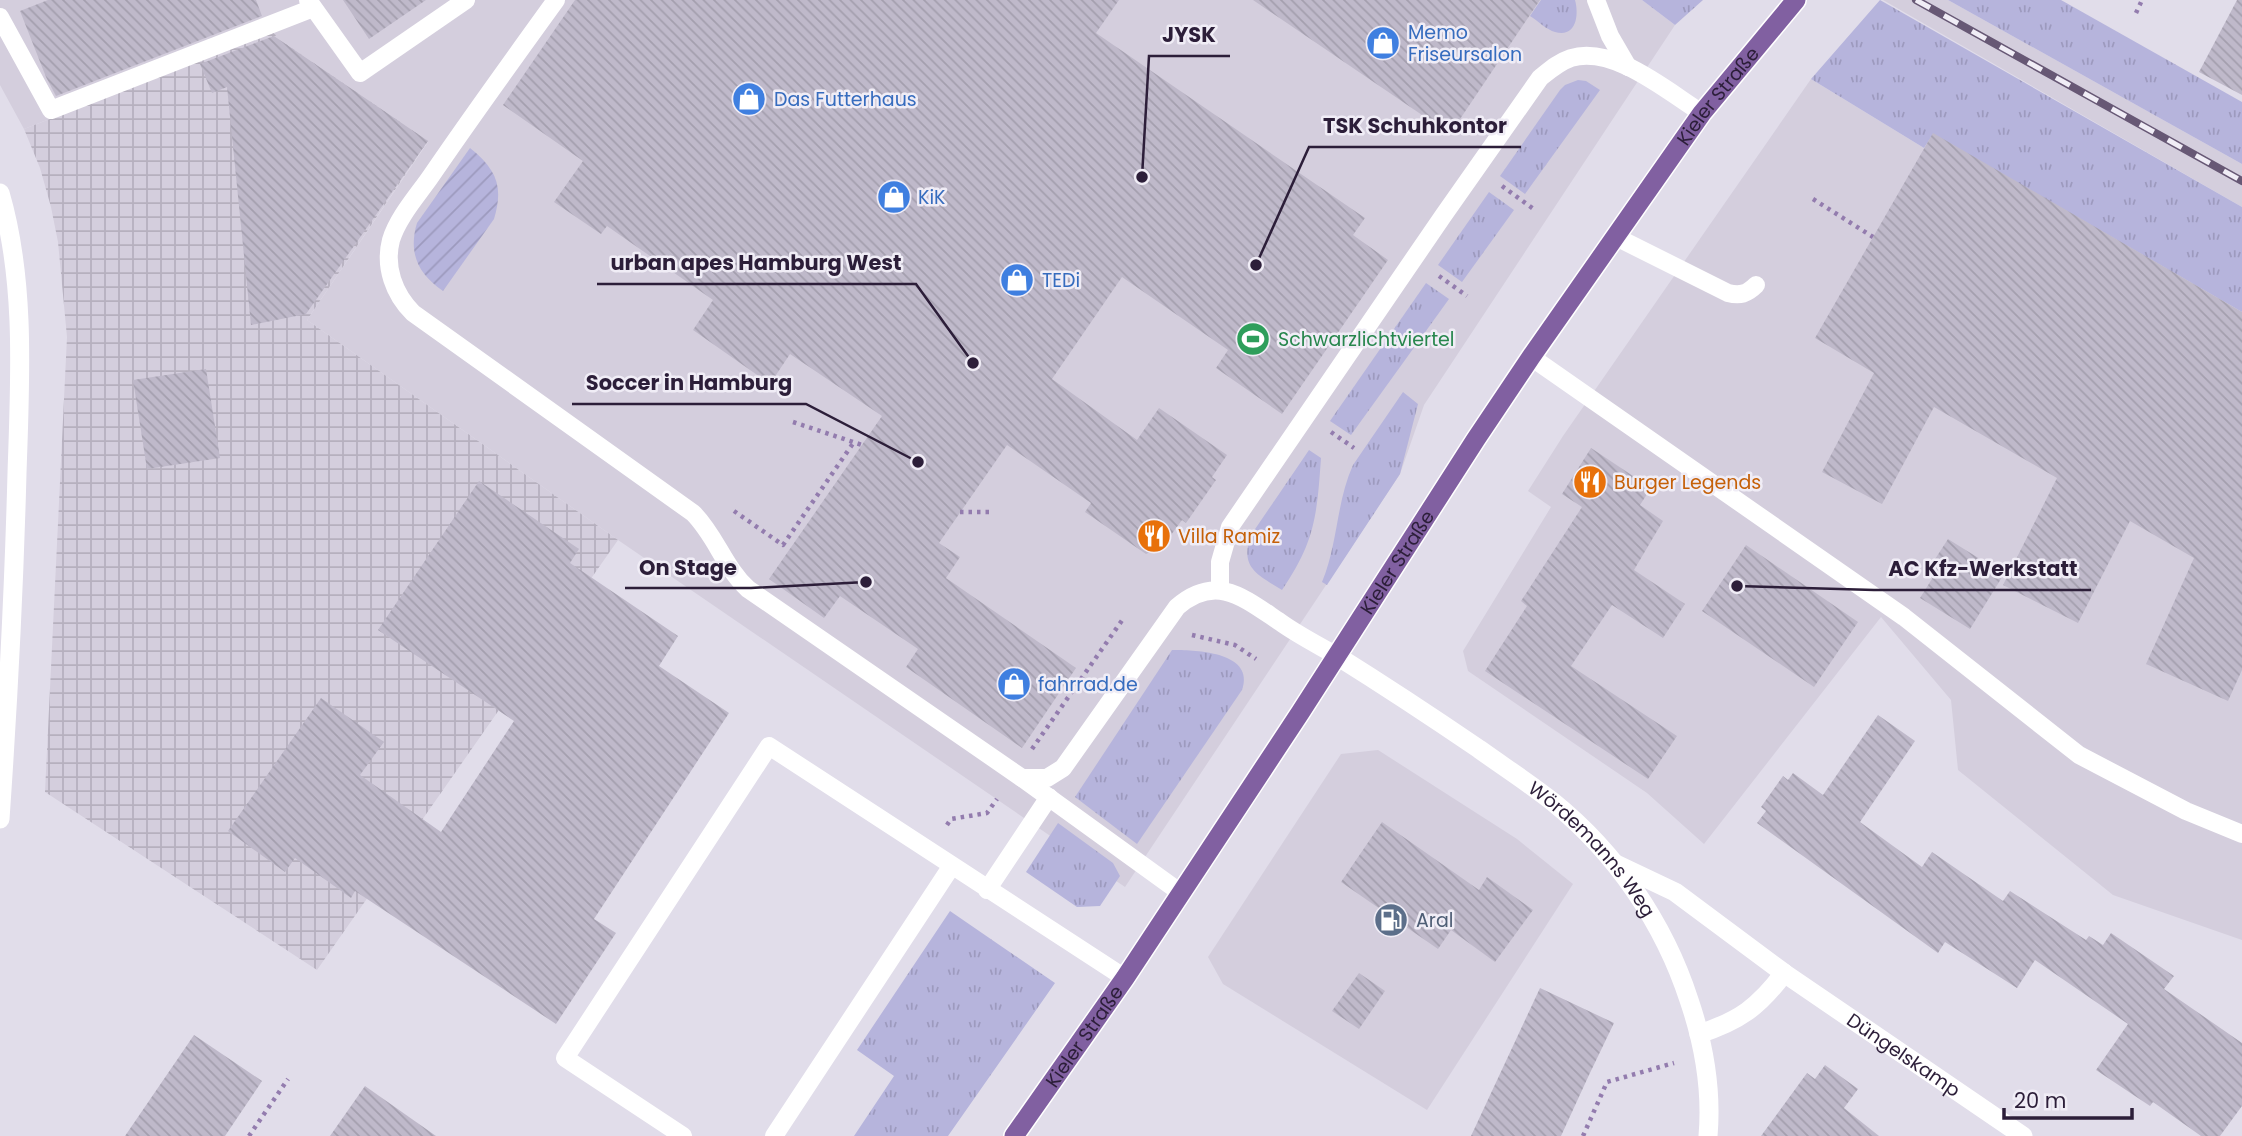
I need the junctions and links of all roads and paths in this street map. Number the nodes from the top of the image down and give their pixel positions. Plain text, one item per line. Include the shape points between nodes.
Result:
1 (466, 0) edge
2 (556, 0) edge
3 (1596, 0) edge
4 (1796, 0) edge
5 (2142, 0) edge
6 (310, 4) edge
7 (2136, 13) dead end
8 (0, 17) edge
9 (1628, 67) junction
10 (1702, 113) junction
11 (1476, 169) junction
12 (0, 192) edge
13 (1813, 199) dead end
14 (1535, 210) dead end
15 (1616, 237) junction
16 (1873, 237) dead end
17 (1756, 285) dead end
18 (1531, 357) junction
19 (793, 422) dead end
20 (853, 442) junction
21 (862, 445) dead end
22 (734, 511) dead end
23 (960, 512) dead end
24 (990, 512) dead end
25 (1220, 590) junction
26 (1123, 619) dead end
27 (1167, 621) junction
28 (1337, 656) junction
29 (1256, 659) dead end
30 (1019, 775) junction
31 (1049, 797) junction
32 (987, 813) dead end
33 (0, 819) edge
34 (2242, 834) edge
35 (1616, 864) junction
36 (951, 867) junction
37 (987, 890) junction
38 (1181, 893) junction
39 (1784, 973) junction
40 (1125, 978) junction
41 (1699, 1034) junction
42 (1703, 1055) junction
43 (288, 1079) dead end
44 (250, 1136) edge
45 (683, 1136) edge
46 (774, 1136) edge
47 (1014, 1136) edge
48 (1583, 1136) edge
49 (1709, 1136) edge
50 (2022, 1136) edge

1 - 6 lane via 360,73
2 - 30 lane via 397,225 390,273 402,303 693,513 748,589
3 - 9 lane
4 - 10 main road, Kieler Straße
5 - 7 path
6 - 8 lane via 51,110
9 - 10 lane
9 - 11 lane via 1592,55 1556,64 1540,78
10 - 15 main road, Kieler Straße
11 - 14 path
11 - 25 lane via 1230,527 1220,562
12 - 33 street via 14,260 20,362
13 - 16 path
15 - 17 lane via 1728,293 1749,292
15 - 18 main road, Kieler Straße
18 - 28 main road, Kieler Straße
18 - 34 lane via 1904,617 2079,755 2186,811
19 - 20 path
20 - 21 path
20 - 22 path via 783,545
23 - 24 path
25 - 27 lane via 1189,597
25 - 28 lane via 1241,597
26 - 30 path
27 - 29 path via 1186,634 1235,646
27 - 30 lane via 1063,768 1047,778
28 - 35 street, Wördemanns Weg via 1553,802
28 - 38 main road, Kieler Straße
30 - 31 lane
30 - 32 path
31 - 37 lane
31 - 38 lane
35 - 39 street, Düngelskamp via 1675,892
35 - 41 street, Wördemanns Weg via 1665,940
36 - 37 lane
36 - 45 lane via 769,746 565,1058
36 - 46 lane
37 - 40 lane
38 - 40 main road, Kieler Straße
39 - 41 street via 1749,1013
39 - 50 street, Düngelskamp
40 - 47 main road, Kieler Straße
41 - 42 street, Wördemanns Weg
42 - 48 path via 1607,1082
42 - 49 street, Wördemanns Weg
43 - 44 path

